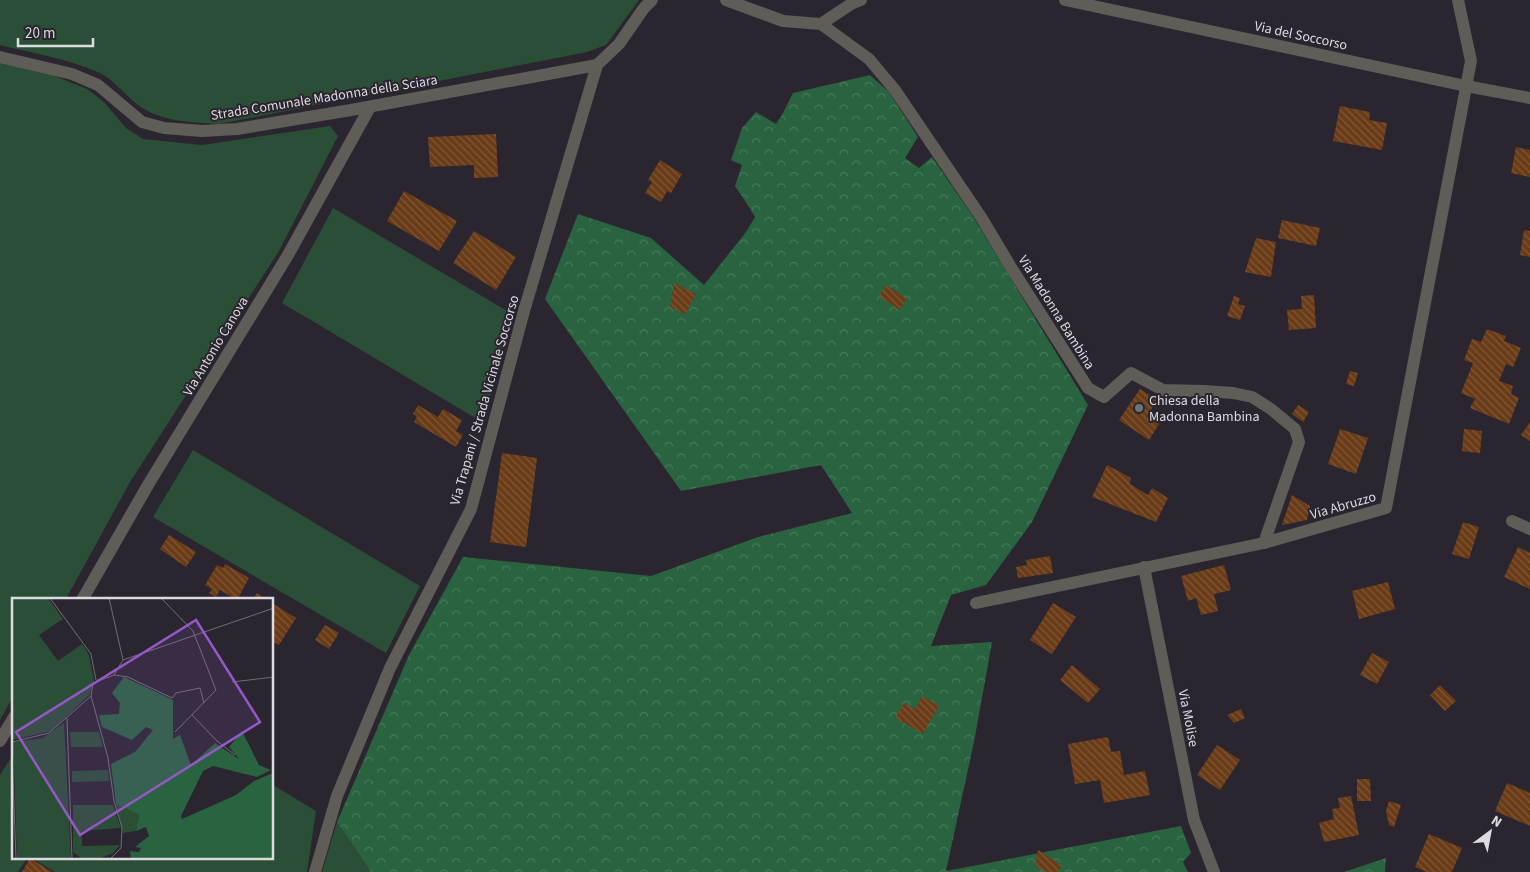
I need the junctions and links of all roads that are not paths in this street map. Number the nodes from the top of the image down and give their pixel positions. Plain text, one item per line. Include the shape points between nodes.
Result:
1 (652, 0) edge
2 (726, 0) edge
3 (861, 0) edge
4 (1066, 0) edge
5 (1458, 0) edge
6 (821, 24) junction
7 (0, 57) edge
8 (597, 65) junction
9 (1466, 86) junction
10 (1530, 98) edge
11 (370, 107) junction
12 (1512, 521) dead end
13 (1530, 529) edge
14 (1264, 543) junction
15 (1144, 567) junction
16 (83, 598) edge
17 (976, 603) dead end
18 (12, 720) edge
19 (0, 741) edge
20 (315, 872) edge
21 (1214, 872) edge

1 - 8 street via 619,44
2 - 6 street via 783,21
3 - 6 street
4 - 9 street, Via del Soccorso
5 - 9 street via 1471,61
6 - 14 street, Via Madonna Bambina via 869,59 895,90 981,218 1088,388 1104,397 1131,373 1163,390 1233,393 1252,397 1295,429 1299,442
7 - 11 street, Strada Comunale Madonna della Sciara via 72,74 98,85 142,122 164,128 237,129
8 - 11 street, Strada Comunale Madonna della Sciara
8 - 20 street, Via Trapani / Strada Vicinale Soccorso via 470,509 390,668 337,796
9 - 10 street, Via del Soccorso
9 - 14 street, Via Abruzzo via 1386,508
11 - 16 street, Via Antonio Canova via 288,255
12 - 13 street
14 - 15 street, Via Abruzzo
15 - 17 street, Via Abruzzo
15 - 21 street, Via Molise via 1194,820
18 - 19 street

